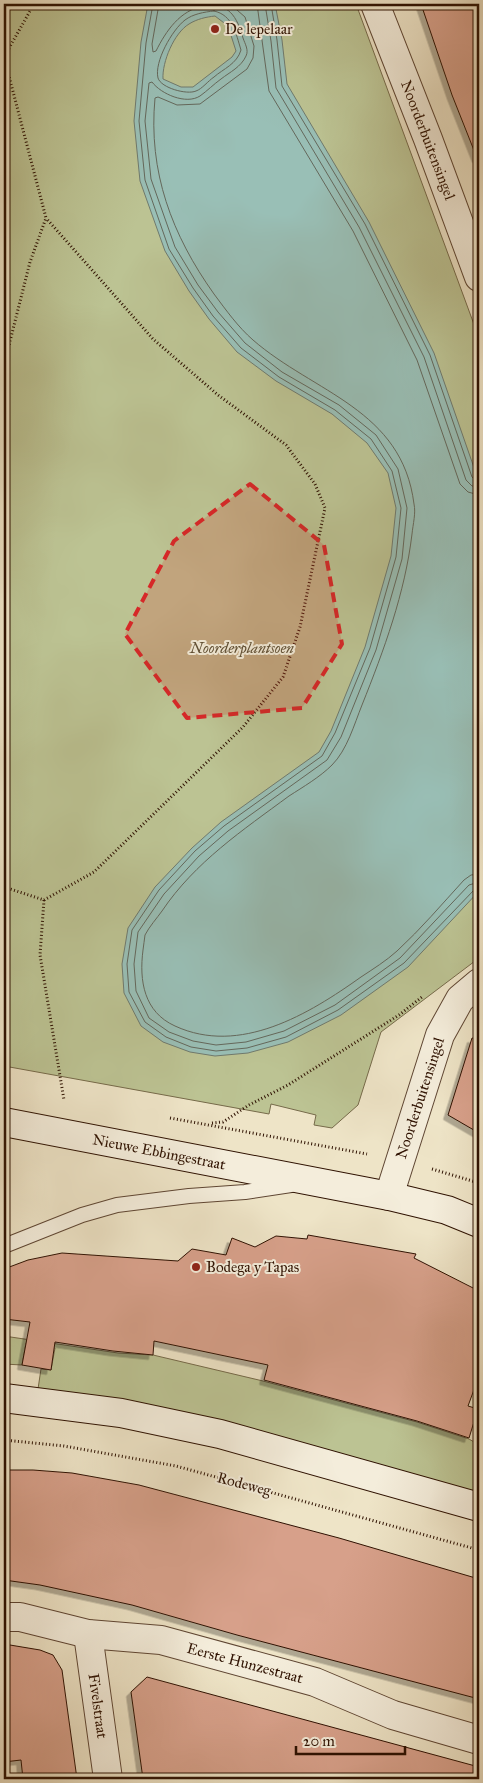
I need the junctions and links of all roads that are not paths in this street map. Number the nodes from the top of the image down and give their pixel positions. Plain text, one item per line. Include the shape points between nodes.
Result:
1 (375, 4) edge
2 (479, 277) edge
3 (479, 983) edge
4 (4, 1122) edge
5 (314, 1182) junction
6 (388, 1196) junction
7 (479, 1223) edge
8 (4, 1246) edge
9 (4, 1398) edge
10 (479, 1507) edge
11 (4, 1617) edge
12 (88, 1634) junction
13 (479, 1740) edge
14 (108, 1779) edge

1 - 2 street, Noorderbuitensingel
3 - 6 street, Noorderbuitensingel via 460,999 440,1035
4 - 5 street, Nieuwe Ebbingestraat
5 - 6 street, Nieuwe Ebbingestraat
5 - 8 lane, Nieuwe Ebbingestraat via 118,1205 82,1215
6 - 7 street, Nieuwe Ebbingestraat via 447,1210
9 - 10 street via 121,1413 220,1434
11 - 12 street, Eerste Hunzestraat via 20,1617
12 - 13 street, Eerste Hunzestraat via 161,1640 316,1682 393,1716
12 - 14 street, Fivelstraat

